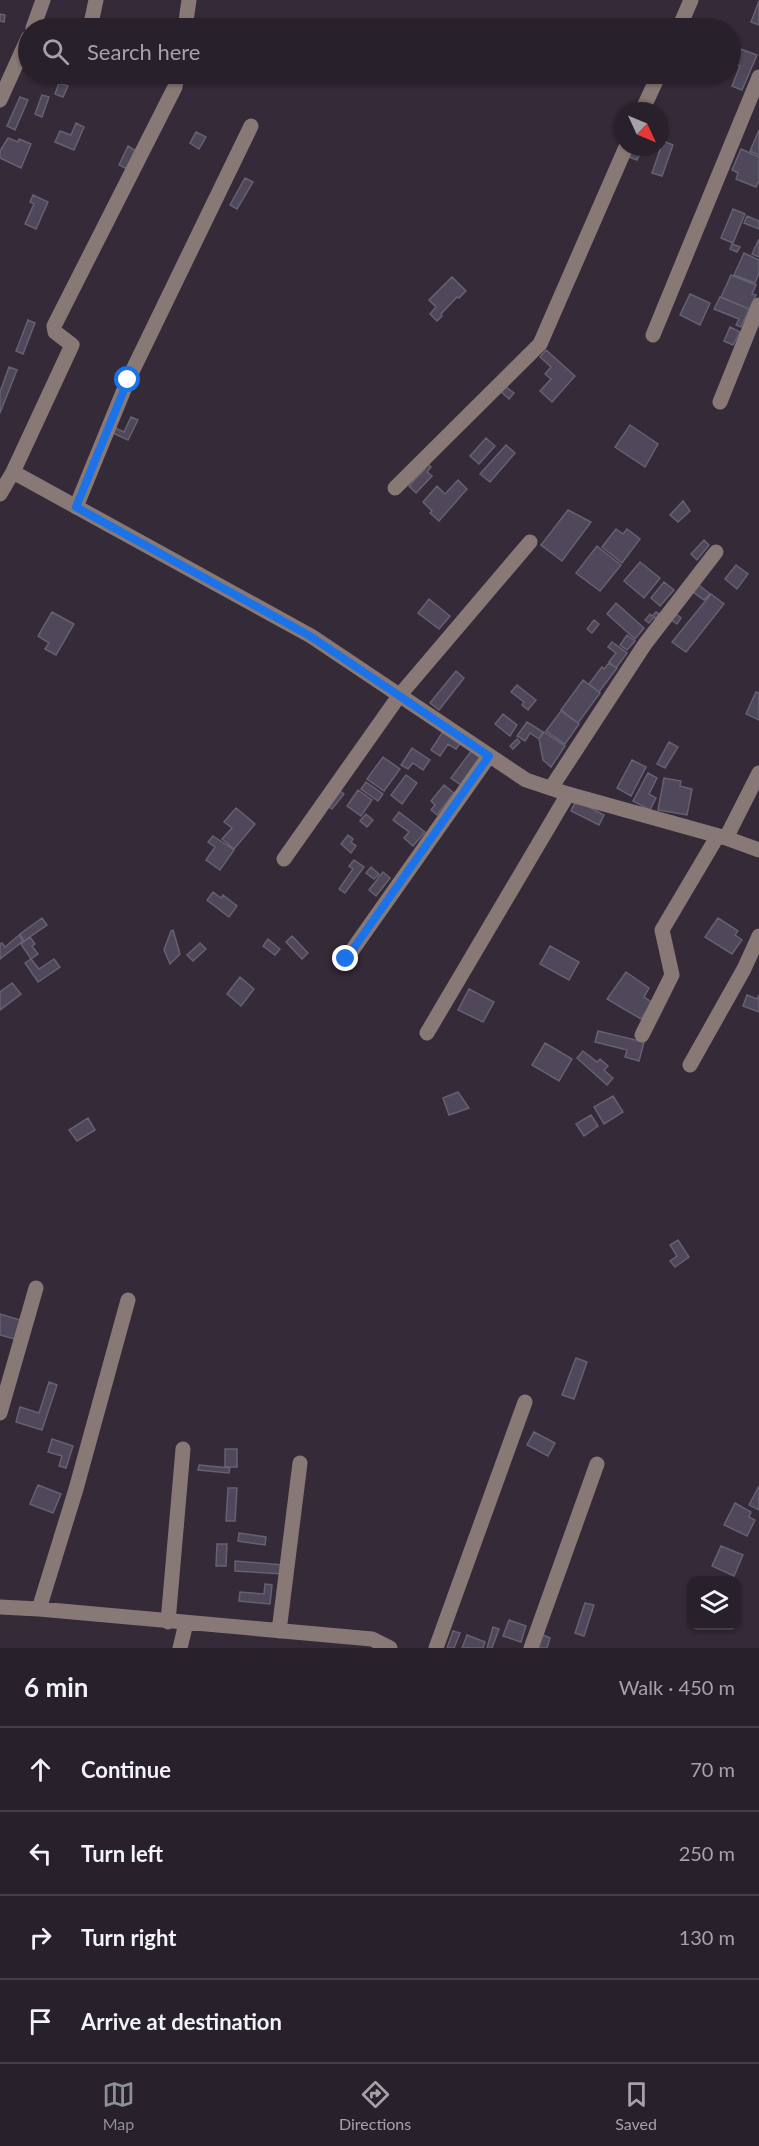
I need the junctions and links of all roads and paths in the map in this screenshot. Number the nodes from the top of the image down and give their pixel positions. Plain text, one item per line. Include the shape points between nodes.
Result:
1 (43, 0) edge
2 (96, 0) edge
3 (189, 0) edge
4 (691, 0) edge
5 (37, 18) edge
6 (92, 18) edge
7 (186, 18) edge
8 (683, 18) edge
9 (18, 60) edge
10 (759, 77) edge
11 (175, 84) edge
12 (654, 84) edge
13 (0, 100) edge
14 (646, 102) edge
15 (251, 126) dead end
16 (622, 156) edge
17 (759, 305) edge
18 (653, 335) dead end
19 (720, 402) dead end
20 (13, 472) junction
21 (395, 488) dead end
22 (0, 494) edge
23 (76, 507) junction
24 (530, 542) dead end
25 (716, 552) dead end
26 (399, 696) junction
27 (489, 756) junction
28 (759, 773) edge
29 (551, 788) junction
30 (568, 794) junction
31 (722, 837) junction
32 (759, 850) edge
33 (284, 859) dead end
34 (759, 936) edge
35 (346, 959) dead end
36 (427, 1033) dead end
37 (642, 1035) dead end
38 (690, 1065) dead end
39 (36, 1288) dead end
40 (128, 1300) dead end
41 (525, 1402) dead end
42 (0, 1413) edge
43 (183, 1449) dead end
44 (300, 1463) dead end
45 (597, 1464) dead end
46 (0, 1607) edge
47 (39, 1609) junction
48 (168, 1622) junction
49 (186, 1623) junction
50 (279, 1631) junction
51 (180, 1648) edge
52 (390, 1648) edge
53 (436, 1648) edge
54 (531, 1648) edge

1 - 5 street
2 - 6 street
3 - 7 street
4 - 8 street
9 - 13 street
10 - 18 street
11 - 20 street via 54,326 55,332 72,345
12 - 14 street
15 - 23 street via 128,380
16 - 21 street via 540,344
17 - 19 street
20 - 22 street
20 - 23 street
23 - 26 street via 310,636
24 - 26 street
25 - 29 street via 645,644
26 - 27 street
26 - 33 street
27 - 29 street via 526,780
27 - 35 street
28 - 31 street
29 - 30 street
30 - 31 street
30 - 36 street
31 - 32 street
31 - 37 street via 662,930 672,975
34 - 38 street
39 - 42 street
40 - 47 street
41 - 53 street
43 - 48 street
44 - 50 street
45 - 54 street
46 - 47 street
47 - 48 street
48 - 49 street
49 - 50 street
49 - 51 street
50 - 52 street via 372,1639

